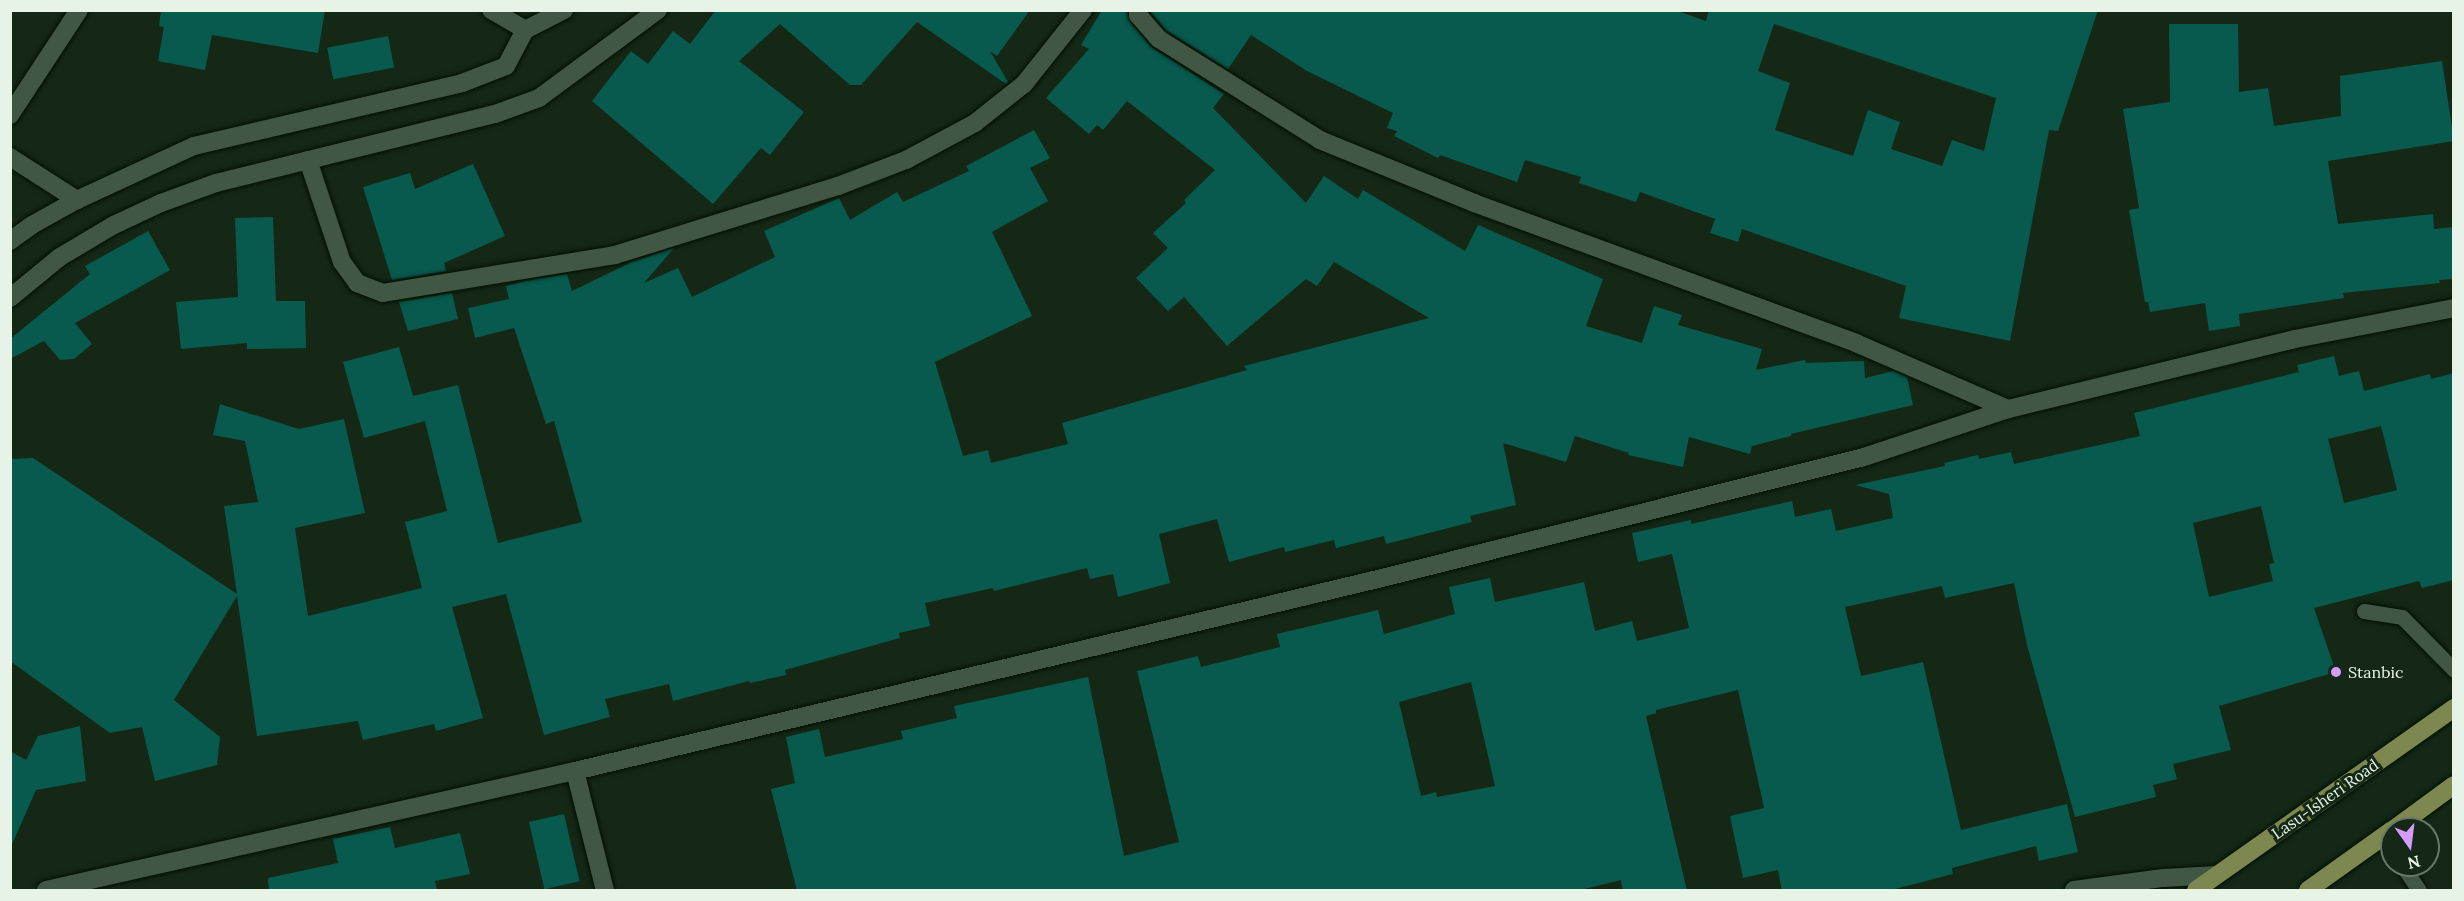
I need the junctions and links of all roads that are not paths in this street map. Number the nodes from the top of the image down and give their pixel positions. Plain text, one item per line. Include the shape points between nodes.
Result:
1 (79, 10) edge
2 (491, 10) edge
3 (564, 10) edge
4 (658, 10) edge
5 (1083, 10) edge
6 (1138, 10) edge
7 (525, 30) junction
8 (10, 115) edge
9 (10, 157) edge
10 (308, 160) junction
11 (77, 200) junction
12 (10, 241) edge
13 (10, 298) edge
14 (2454, 308) edge
15 (2008, 409) junction
16 (2364, 611) dead end
17 (2454, 670) edge
18 (2454, 708) edge
19 (575, 771) junction
20 (2454, 785) edge
21 (2415, 817) edge
22 (2380, 844) edge
23 (2217, 875) junction
24 (2410, 877) edge
25 (46, 891) edge
26 (605, 891) edge
27 (2074, 891) edge
28 (2196, 891) edge
29 (2308, 891) edge
30 (2419, 891) edge

1 - 8 street
2 - 7 street
3 - 7 street
4 - 10 street via 539,98 495,114
5 - 10 street via 1024,84 975,123 906,160 838,186 615,255 383,293 357,283 342,262
6 - 15 street via 1159,39 1320,141 1474,203 1856,343
7 - 11 street via 506,66 462,83 194,146
9 - 11 street
10 - 13 street via 216,183 161,203 60,257
11 - 12 street
14 - 15 street via 2295,339
15 - 19 street via 1861,458 1378,579
16 - 17 lane via 2402,617
18 - 23 main road, Lasu-Isheri Road
19 - 25 street
19 - 26 street
20 - 21 main road
22 - 29 main road
23 - 27 street via 2100,885
23 - 28 main road, Lasu-Isheri Road
24 - 30 lane

